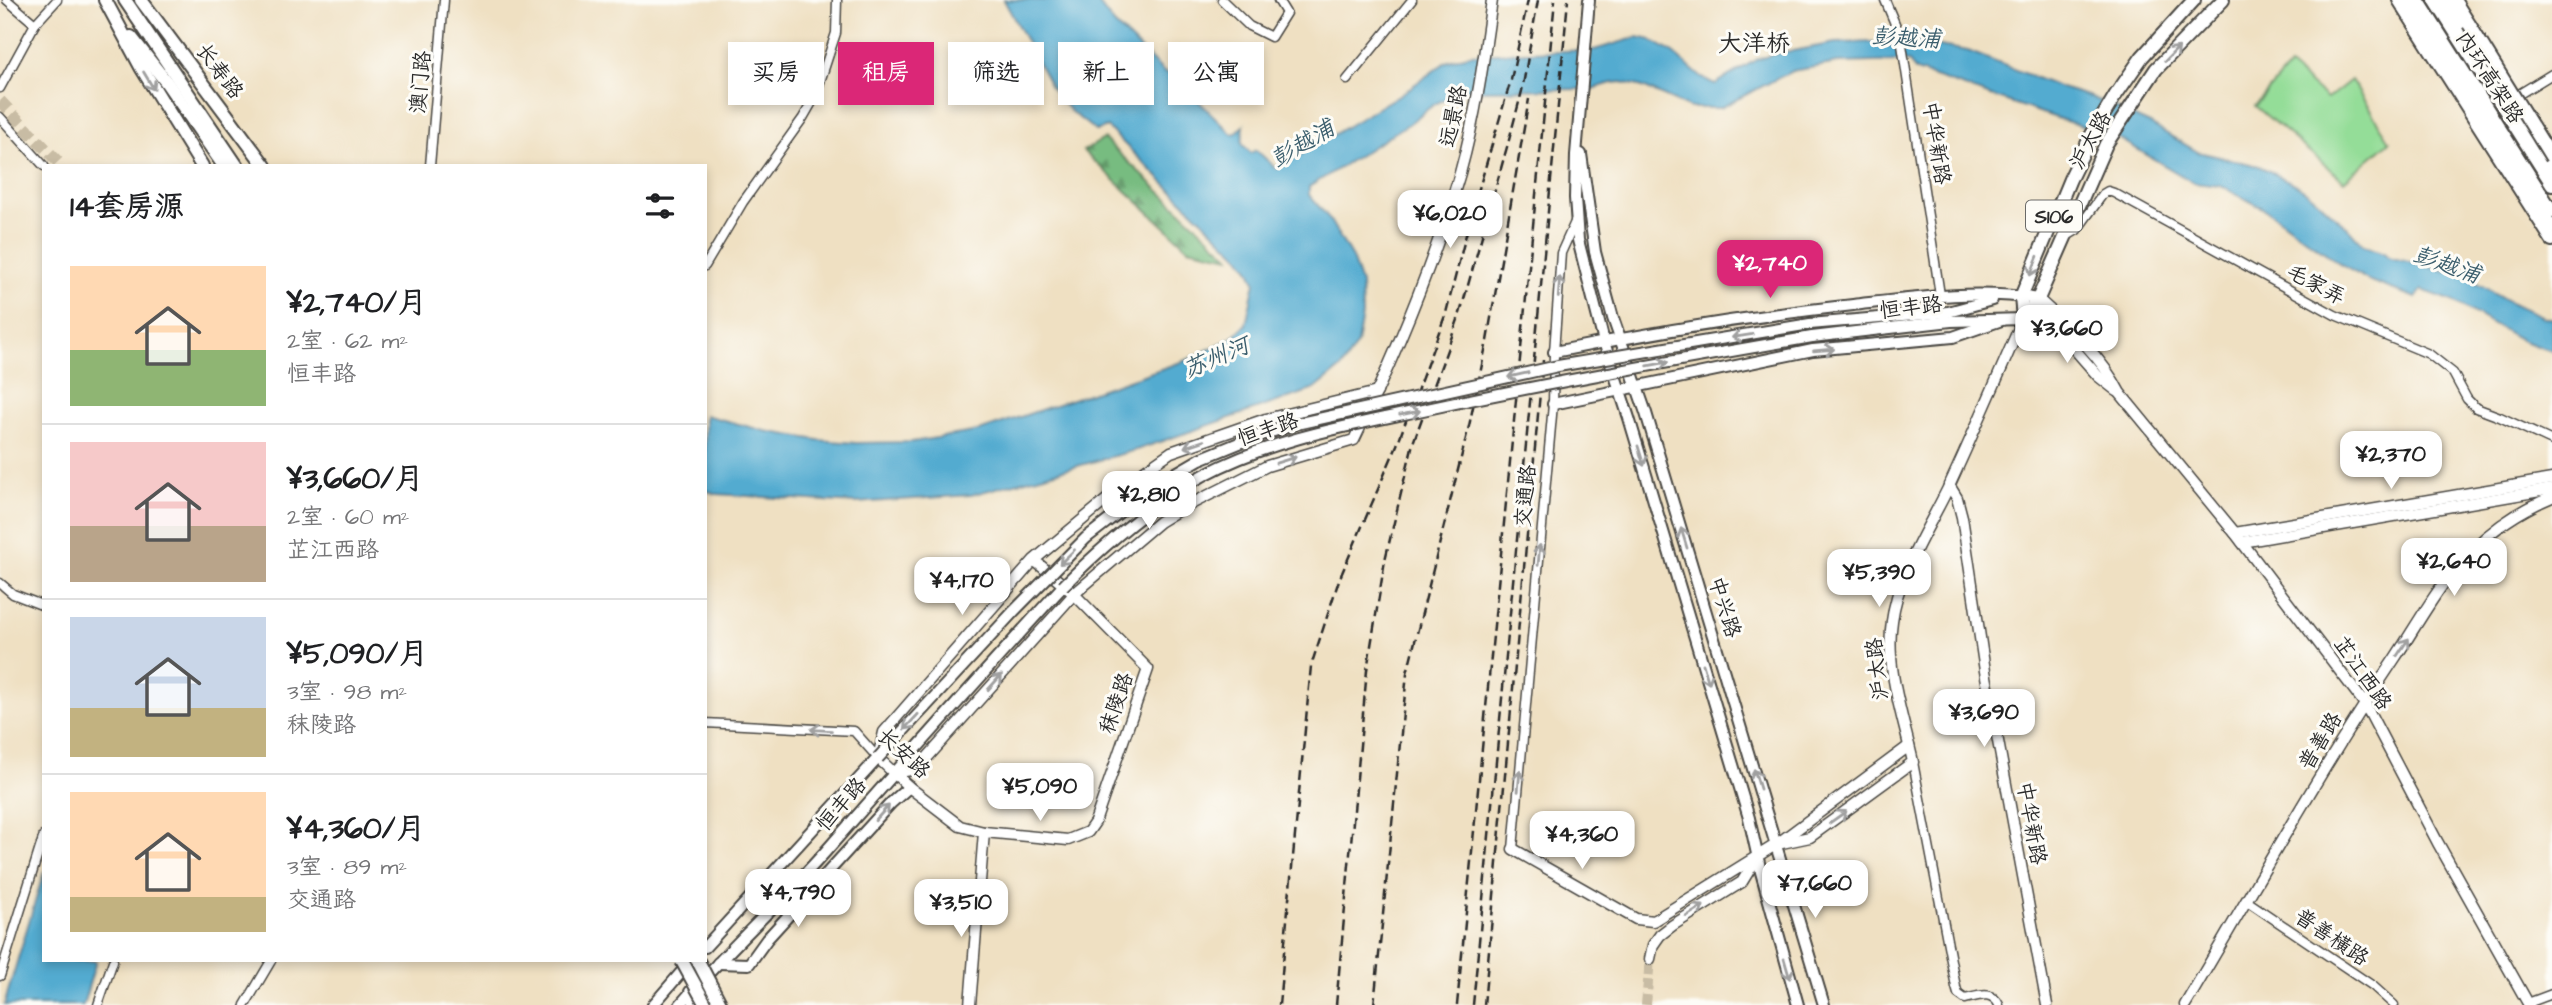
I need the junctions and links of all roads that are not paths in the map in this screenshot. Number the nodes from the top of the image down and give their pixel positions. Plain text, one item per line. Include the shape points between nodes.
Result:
1 (7, 0) edge
2 (57, 0) edge
3 (105, 0) edge
4 (125, 0) edge
5 (141, 0) edge
6 (444, 0) edge
7 (837, 0) edge
8 (1222, 0) edge
9 (1278, 0) edge
10 (1412, 0) edge
11 (1492, 0) edge
12 (1589, 0) edge
13 (1885, 0) edge
14 (2194, 0) edge
15 (2223, 0) edge
16 (2399, 0) edge
17 (2407, 0) edge
18 (2418, 0) edge
19 (2435, 0) edge
20 (2447, 0) edge
21 (2454, 0) edge
22 (112, 12) junction
23 (35, 24) junction
24 (2552, 74) edge
25 (1347, 80) dead end
26 (0, 88) edge
27 (2509, 101) junction
28 (0, 117) edge
29 (198, 118) junction
30 (1578, 148) junction
31 (2552, 158) edge
32 (42, 164) edge
33 (201, 164) edge
34 (223, 164) edge
35 (235, 164) edge
36 (264, 164) edge
37 (430, 164) edge
38 (2552, 170) edge
39 (2552, 184) edge
40 (2552, 211) edge
41 (1589, 219) joint
42 (1575, 222) junction
43 (2552, 228) edge
44 (2067, 236) junction
45 (2552, 240) edge
46 (707, 263) edge
47 (1940, 295) junction
48 (2001, 297) junction
49 (2021, 297) junction
50 (2038, 299) junction
51 (2023, 319) junction
52 (2002, 320) junction
53 (1620, 340) junction
54 (1604, 342) junction
55 (1554, 352) junction
56 (1637, 388) junction
57 (1621, 391) junction
58 (1377, 393) junction
59 (2120, 393) junction
60 (1553, 404) junction
61 (2552, 441) edge
62 (2552, 479) edge
63 (1950, 485) junction
64 (2552, 489) edge
65 (2552, 497) edge
66 (2239, 538) junction
67 (1034, 560) junction
68 (3, 587) edge
69 (1074, 594) junction
70 (0, 599) edge
71 (42, 605) edge
72 (2365, 704) junction
73 (707, 723) edge
74 (1909, 746) junction
75 (878, 758) junction
76 (1913, 762) junction
77 (893, 773) junction
78 (909, 787) junction
79 (843, 831) junction
80 (984, 832) junction
81 (42, 841) edge
82 (856, 841) junction
83 (1777, 844) junction
84 (1513, 849) joint
85 (1759, 856) junction
86 (2247, 901) junction
87 (707, 945) edge
88 (1650, 959) tunnel mouth
89 (113, 962) edge
90 (270, 962) edge
91 (700, 962) edge
92 (700, 962) edge
93 (718, 963) junction
94 (680, 964) edge
95 (707, 974) junction
96 (0, 975) edge
97 (2552, 994) edge
98 (695, 1002) edge
99 (2528, 1004) edge
100 (98, 1005) edge
101 (245, 1005) edge
102 (653, 1005) edge
103 (680, 1005) edge
104 (706, 1005) edge
105 (721, 1005) edge
106 (970, 1005) edge
107 (1798, 1005) edge
108 (1824, 1005) edge
109 (1999, 1005) edge
110 (2046, 1005) edge
111 (2185, 1005) edge
112 (2394, 1005) edge

1 - 23 street
2 - 23 street
3 - 22 main road, 长寿路
4 - 29 main road, 长寿路
5 - 36 main road, 长寿路
6 - 37 street, 澳门路
7 - 46 street via 836,33 815,97
8 - 9 street via 1249,26 1271,37 1286,13
10 - 25 street
11 - 58 street, 远景路 via 1478,92 1447,214
12 - 30 main road, 交通路
13 - 47 street, 中华新路 via 1901,38
14 -> 49 main road, 沪太路 / S106 via 2142,57 2091,136
44 -> 15 main road, 沪太路 / S106 via 2106,144 2130,107 2156,69
16 - 45 main road
17 - 43 main road
18 - 40 main road, 内环高架路
19 - 39 main road, 内环高架路
20 - 27 main road
21 - 31 main road, bridge
22 - 29 main road, 长寿路
22 -> 33 main road, 长寿路
23 - 26 street
24 - 27 street
27 - 38 main road
28 - 32 street
29 - 34 main road, 长寿路
29 - 35 main road, 长寿路
30 - 41 main road, 交通路
30 - 42 main road, 交通路
41 - 53 main road, 中兴路
42 - 54 main road, 中兴路
55 -> 42 street, 交通路 via 1561,253
44 - 50 main road, 沪太路 / S106
44 - 61 street, 毛家弄 via 2077,230 2103,194 2114,193 2335,315 2429,355 2453,373 2476,408
47 - 48 main road, 恒丰路
47 - 53 main road, 恒丰路
48 - 49 main road, 恒丰路
48 -> 75 main road, 恒丰路, bridge via 1948,312 1810,324 1534,371 1296,424 1200,459 1152,486 1086,538
49 - 50 main road, 恒丰路
49 - 51 main road, 沪太路 / S106
50 - 51 main road, 沪太路 / S106
50 - 59 street, 芷江西路 via 2069,327
51 - 52 main road, 恒丰路
51 - 59 street, 芷江西路 via 2062,335 2098,376
51 - 63 street, 沪太路
56 -> 52 main road, 恒丰路 via 1813,351 1953,337
77 -> 52 main road, 恒丰路, bridge via 1078,570 1161,501 1263,449 1311,434 1560,380 1812,337 1951,321
53 - 54 main road, 恒丰路
53 - 56 main road, 中兴路
54 - 55 main road, 恒丰路
54 - 57 main road, 中兴路
55 - 60 street, 交通路
56 - 57 main road, 恒丰路
83 -> 56 main road, 中兴路
57 - 60 main road, 恒丰路
57 -> 85 main road, 中兴路
58 -> 67 street via 1266,419 1171,452
69 -> 58 street, 远景路 via 1177,511 1266,466 1354,440
59 - 66 street, 芷江西路
84 -> 60 street, 交通路
62 - 66 street
63 - 74 street, 沪太路 via 1906,574 1892,621 1893,672
63 - 110 street, 中华新路 via 1962,517
64 - 66 street
72 -> 65 street, 普善路 via 2471,551 2516,516
66 - 72 street, 芷江西路
67 - 69 street, 秣陵路
67 - 75 street via 884,733
68 - 70 street
68 - 71 street
77 -> 69 street, 远景路 via 916,769
69 - 80 street, 秣陵路 via 1148,669 1098,816 1088,832 1068,840
72 - 86 street, 普善路
72 - 99 street, 芷江西路
75 -> 73 street, 长安路 via 854,732
74 - 76 street, 沪太路
74 - 83 street
75 - 77 street, 长安路
75 - 87 main road, 恒丰路
83 -> 76 street via 1810,837
76 - 109 street, 沪太路 via 1958,994 1965,999 1990,994
77 - 78 street, 长安路
77 - 79 main road, 恒丰路
78 - 80 street, 长安路 via 960,826
82 -> 78 main road
79 - 82 main road
79 - 93 main road, 恒丰路
80 - 106 street
81 - 96 street
82 - 93 main road via 749,964
83 - 85 street
83 - 108 main road, 中兴路
84 - 85 street via 1636,919 1653,921
88 -> 85 street via 1660,935 1741,883
85 -> 107 main road, 中兴路
86 - 111 street, 普善路
86 - 112 street, 普善横路 via 2374,986
89 - 100 street
90 - 101 street
91 - 95 main road
92 - 105 main road, bridge
93 - 95 main road, 恒丰路
94 - 98 main road
94 - 102 main road
94 - 104 main road, bridge
95 - 98 main road, 恒丰路
95 - 105 main road
97 - 99 street
98 - 103 main road, 恒丰路

